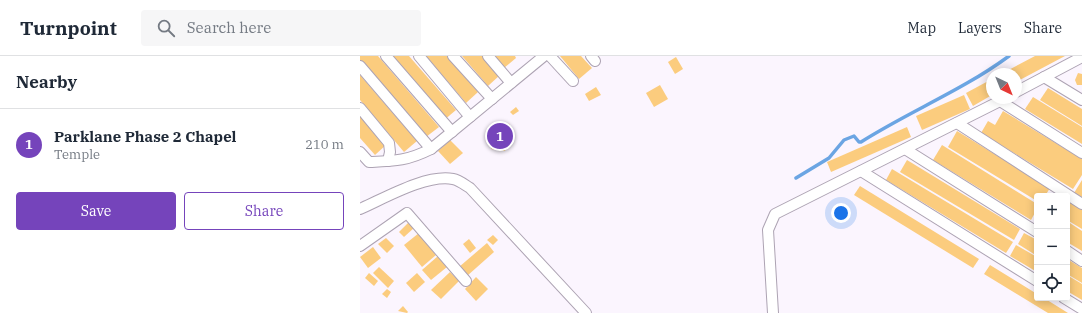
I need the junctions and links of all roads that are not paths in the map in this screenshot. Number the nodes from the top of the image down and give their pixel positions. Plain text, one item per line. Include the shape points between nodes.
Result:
1 (386, 56) edge
2 (419, 56) edge
3 (453, 56) edge
4 (488, 56) edge
5 (544, 56) edge
6 (550, 56) edge
7 (1082, 57) edge
8 (360, 66) edge
9 (1044, 77) junction
10 (573, 81) dead end
11 (511, 83) junction
12 (1022, 89) edge
13 (492, 99) junction
14 (1082, 100) edge
15 (995, 104) edge
16 (1009, 104) edge
17 (360, 108) edge
18 (470, 117) junction
19 (957, 123) junction
20 (452, 132) junction
21 (431, 149) junction
22 (904, 149) junction
23 (360, 152) edge
24 (1082, 153) edge
25 (388, 162) junction
26 (861, 171) junction
27 (1082, 204) edge
28 (360, 209) edge
29 (1034, 230) edge
30 (360, 246) edge
31 (1070, 253) edge
32 (1082, 261) edge
33 (1034, 279) edge
34 (466, 281) dead end
35 (1069, 301) edge
36 (1082, 309) edge
37 (586, 313) edge
38 (773, 313) edge

1 - 20 street
2 - 18 street
3 - 13 street
4 - 11 street
5 - 11 street
6 - 10 street
7 - 9 street
8 - 21 street
9 - 12 street
9 - 14 street
11 - 13 street
13 - 18 street
15 - 19 street
16 - 24 street
17 - 25 street via 389,143
18 - 20 street
19 - 22 street
19 - 27 street
20 - 21 street
21 - 25 street via 412,159
22 - 26 street
22 - 29 street
23 - 25 street via 369,162
26 - 33 street
26 - 38 street via 775,214 768,230
28 - 37 street via 438,178 455,179 470,188
30 - 34 street via 407,213
31 - 32 street
35 - 36 street

